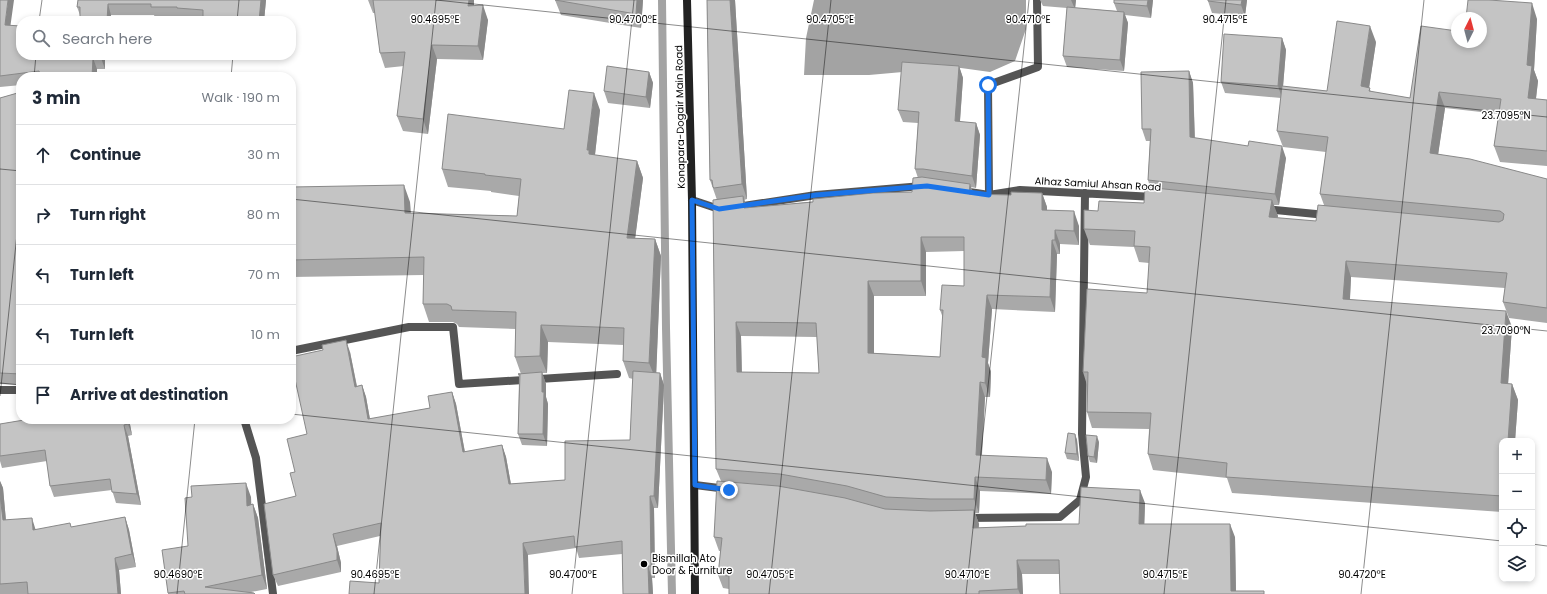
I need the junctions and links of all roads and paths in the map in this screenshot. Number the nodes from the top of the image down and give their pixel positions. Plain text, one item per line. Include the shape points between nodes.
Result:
1 (688, 0) edge
2 (1037, 0) edge
3 (927, 186) edge
4 (958, 190) edge
5 (1085, 193) junction
6 (989, 195) junction
7 (1166, 199) edge
8 (692, 200) junction
9 (1261, 209) edge
10 (1332, 216) edge
11 (296, 350) edge
12 (617, 374) dead end
13 (0, 390) edge
14 (16, 390) edge
15 (246, 424) edge
16 (695, 485) junction
17 (737, 490) edge
18 (957, 518) edge
19 (273, 594) edge
20 (695, 594) edge

1 - 8 main road, Konapara-Dogair Main Road
2 - 6 street via 1038,67 988,85
3 - 8 street via 816,195 719,209
4 - 6 street, Alhaz Samiul Ahsan Road
5 - 6 street, Alhaz Samiul Ahsan Road via 1020,190
5 - 7 street, Alhaz Samiul Ahsan Road
5 - 18 street via 1082,434 1086,477 1080,500 1060,517
8 - 16 main road, Konapara-Dogair Main Road
9 - 10 street
11 - 12 street via 409,326 453,327 459,384
13 - 14 street
15 - 19 street via 256,458
16 - 17 street
16 - 20 main road, Konapara-Dogair Main Road

